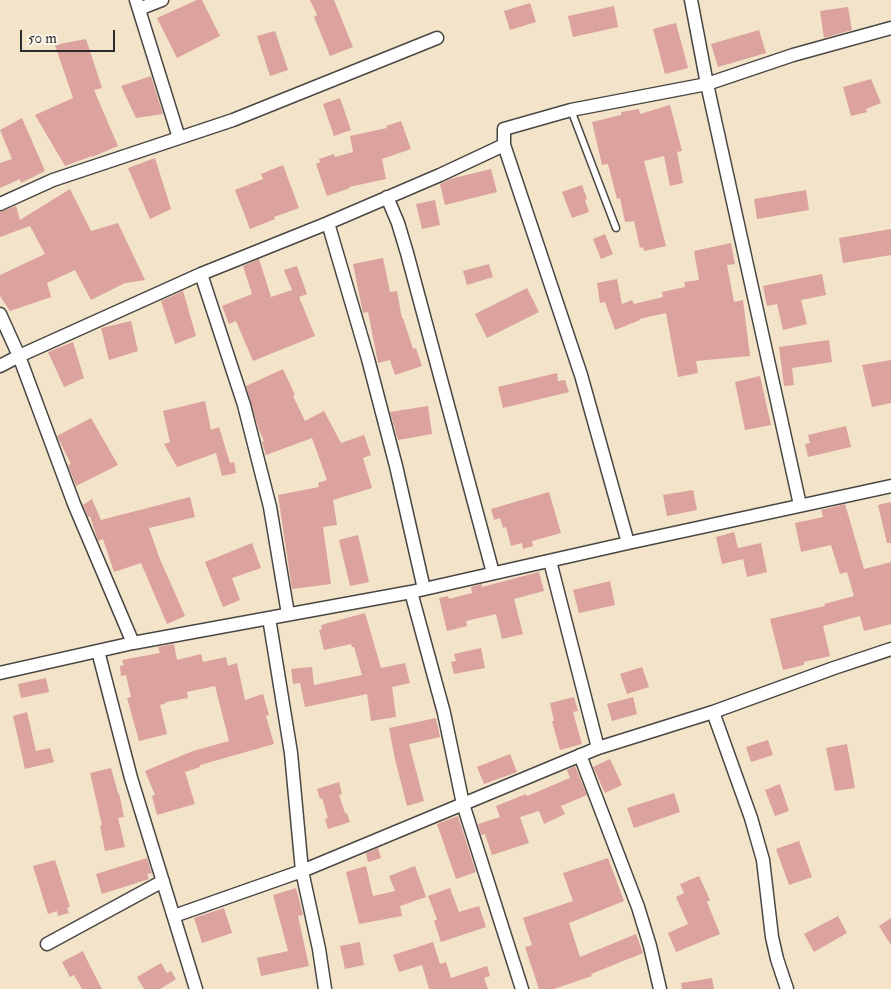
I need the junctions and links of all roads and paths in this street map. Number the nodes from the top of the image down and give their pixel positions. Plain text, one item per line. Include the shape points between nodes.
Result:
1 (162, 0) edge
2 (690, 0) edge
3 (137, 4) edge
4 (891, 28) edge
5 (437, 38) dead end
6 (707, 84) junction
7 (571, 110) junction
8 (179, 138) junction
9 (504, 145) junction
10 (387, 197) junction
11 (0, 204) edge
12 (328, 223) junction
13 (616, 228) dead end
14 (201, 274) junction
15 (0, 314) edge
16 (19, 356) junction
17 (0, 366) edge
18 (891, 486) edge
19 (800, 505) junction
20 (628, 543) junction
21 (550, 561) junction
22 (493, 574) junction
23 (424, 589) junction
24 (411, 592) junction
25 (288, 614) junction
26 (269, 618) junction
27 (133, 643) junction
28 (891, 649) edge
29 (98, 651) junction
30 (0, 672) edge
31 (713, 712) junction
32 (598, 748) junction
33 (580, 756) junction
34 (463, 804) junction
35 (302, 871) junction
36 (163, 881) junction
37 (174, 916) junction
38 (47, 944) dead end
39 (196, 989) edge
40 (325, 989) edge
41 (522, 989) edge
42 (660, 989) edge
43 (787, 989) edge

1 - 3 street
2 - 6 street
3 - 8 street
4 - 6 street
5 - 8 street via 233,120
6 - 7 street
6 - 19 street
7 - 9 street via 504,130
7 - 13 lane
8 - 11 street via 53,180
9 - 10 street
9 - 20 street via 581,375
10 - 12 street
10 - 22 street via 407,253
12 - 14 street
12 - 23 street via 371,368
14 - 16 street
14 - 25 street via 244,405 270,507
15 - 16 street
16 - 17 street
16 - 27 street via 74,504
18 - 19 street
19 - 20 street
20 - 21 street
21 - 22 street
21 - 32 street
22 - 23 street
23 - 24 street
24 - 25 street
24 - 34 street via 444,713
25 - 26 street
26 - 27 street
26 - 35 street via 290,753
27 - 29 street
28 - 31 street
29 - 30 street
29 - 36 street
31 - 32 street
31 - 43 street via 763,860 772,937
32 - 33 street
33 - 34 street
33 - 42 street via 638,907
34 - 35 street
34 - 41 street
35 - 37 street
35 - 40 street
36 - 37 street
36 - 38 street
37 - 39 street

